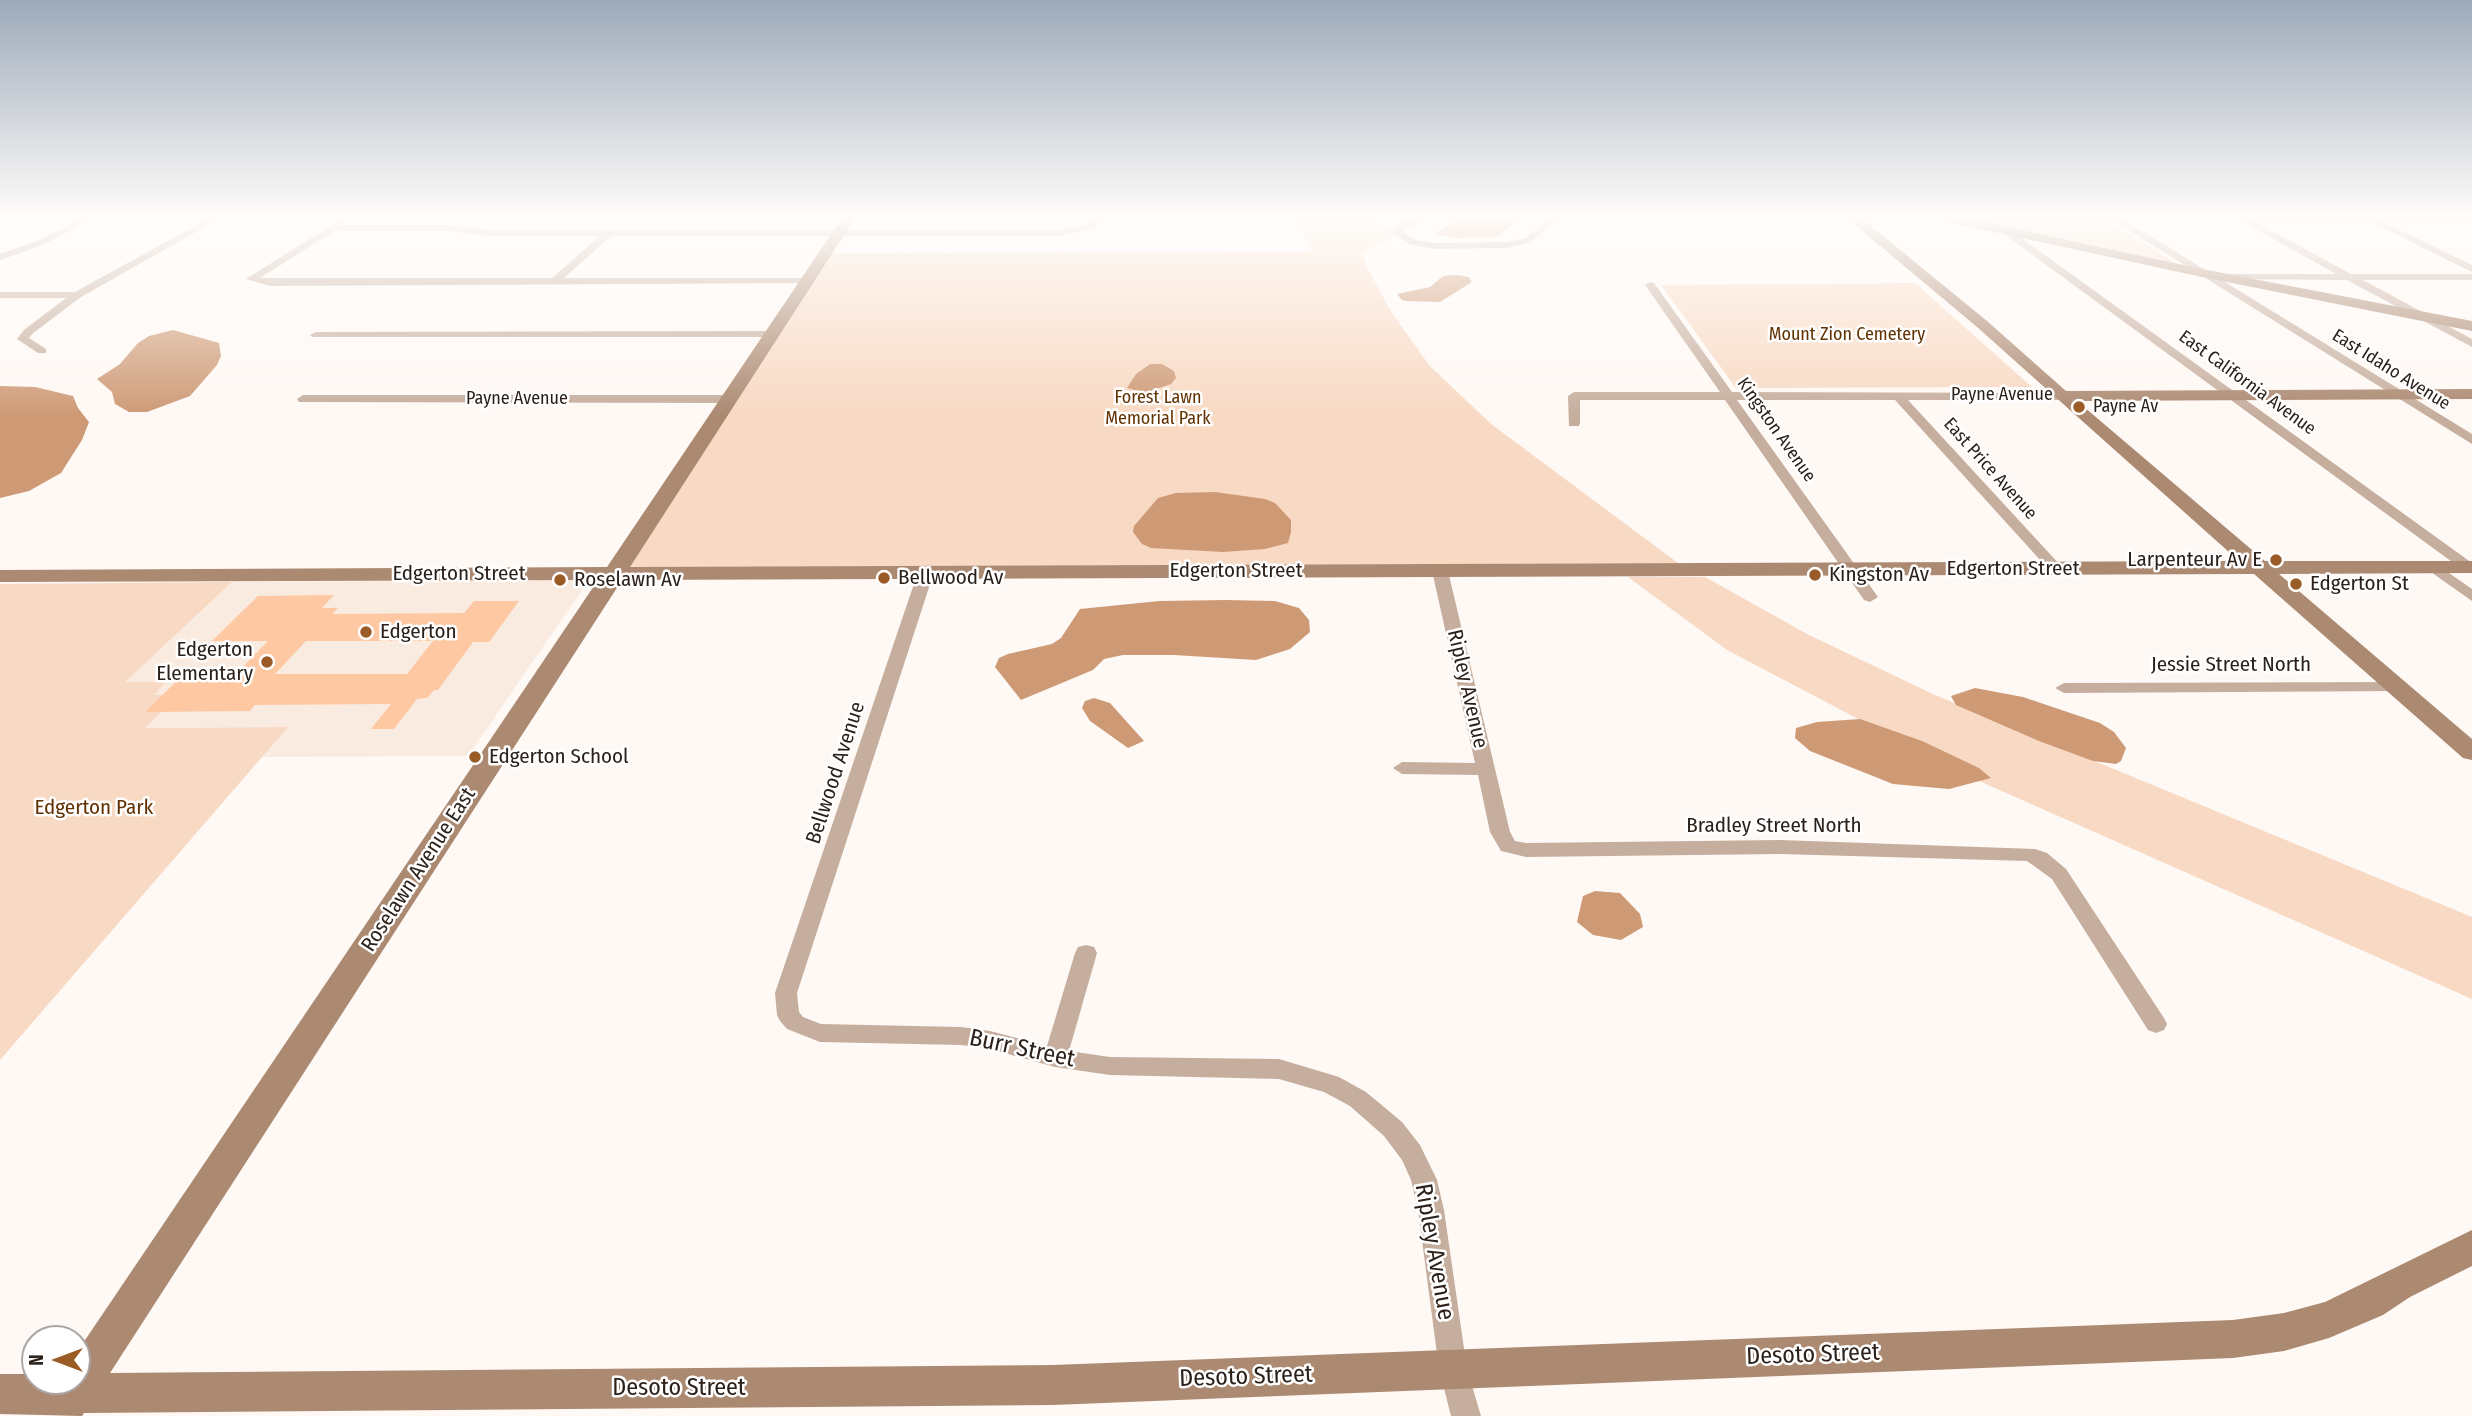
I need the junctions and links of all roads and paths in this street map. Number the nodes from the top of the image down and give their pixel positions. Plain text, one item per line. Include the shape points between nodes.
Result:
1 (97, 284) edge
2 (805, 284) edge
3 (1935, 284) edge
4 (2078, 284) edge
5 (2220, 284) edge
6 (2261, 284) edge
7 (2362, 284) edge
8 (1650, 285) dead end
9 (0, 295) edge
10 (77, 295) junction
11 (2421, 316) junction
12 (2472, 326) edge
13 (772, 334) junction
14 (316, 335) dead end
15 (2472, 344) edge
16 (42, 351) dead end
17 (2398, 394) junction
18 (2472, 394) edge
19 (1897, 395) junction
20 (2230, 395) junction
21 (1731, 396) junction
22 (2062, 396) junction
23 (730, 399) junction
24 (303, 400) dead end
25 (1574, 423) dead end
26 (2472, 440) edge
27 (2433, 567) junction
28 (2470, 567) edge
29 (2259, 568) junction
30 (1852, 569) junction
31 (2056, 569) junction
32 (1440, 571) junction
33 (926, 572) junction
34 (614, 573) junction
35 (0, 576) edge
36 (2472, 596) edge
37 (1870, 597) dead end
38 (2398, 687) junction
39 (2064, 688) dead end
40 (2472, 752) edge
41 (1402, 768) dead end
42 (1485, 769) junction
43 (1508, 846) joint
44 (1086, 953) dead end
45 (789, 987) joint
46 (2156, 1024) dead end
47 (1055, 1058) junction
48 (1249, 1067) joint
49 (2472, 1247) edge
50 (1453, 1369) junction
51 (0, 1394) edge
52 (65, 1405) edge
53 (1466, 1416) edge

1 - 10 street
2 - 13 street, Roselawn Avenue East
3 - 22 street
4 - 20 street, East California Avenue
5 - 17 street, East Idaho Avenue
6 - 11 street
7 - 11 street
8 - 21 street, Kingston Avenue
9 - 10 street
10 - 16 street via 24,336 25,342
11 - 12 street
11 - 15 street
13 - 14 street
13 - 23 street, Roselawn Avenue East
17 - 18 street, Payne Avenue
17 - 20 street, Payne Avenue
17 - 26 street, East Idaho Avenue
19 - 21 street, Payne Avenue
19 - 22 street, Payne Avenue
19 - 31 street, East Price Avenue
20 - 22 street, Payne Avenue
20 - 28 street, East California Avenue
21 - 25 street, Payne Avenue via 1574,396
21 - 30 street, Kingston Avenue
22 - 29 street
23 - 24 street, Payne Avenue
23 - 34 street, Roselawn Avenue East
27 - 28 street, Edgerton Street
27 - 29 street, Edgerton Street
27 - 36 street
29 - 31 street, Edgerton Street
29 - 38 street
30 - 31 street, Edgerton Street
30 - 32 street, Edgerton Street
30 - 37 street, Kingston Avenue
32 - 33 street, Edgerton Street
32 - 42 street, Ripley Avenue
33 - 34 street, Edgerton Street
33 - 45 street, Bellwood Avenue
34 - 35 street, Edgerton Street
34 - 52 street, Roselawn Avenue East
38 - 39 street, Jessie Street North
38 - 40 street
41 - 42 street
42 - 43 street, Ripley Avenue via 1500,832
43 - 46 street, Bradley Street North via 1526,850 1780,847 2018,852 2040,858 2059,874
44 - 47 street
45 - 47 street, Burr Street via 788,1015 806,1030 961,1036
47 - 48 street, Burr Street via 1110,1066
48 - 50 street, Ripley Avenue via 1302,1074 1340,1089 1376,1113 1411,1153 1431,1210
49 - 50 street, Desoto Street via 2329,1320 2233,1339
50 - 52 street, Desoto Street via 1053,1385
50 - 53 street, Ripley Avenue
51 - 52 street, Desoto Street

